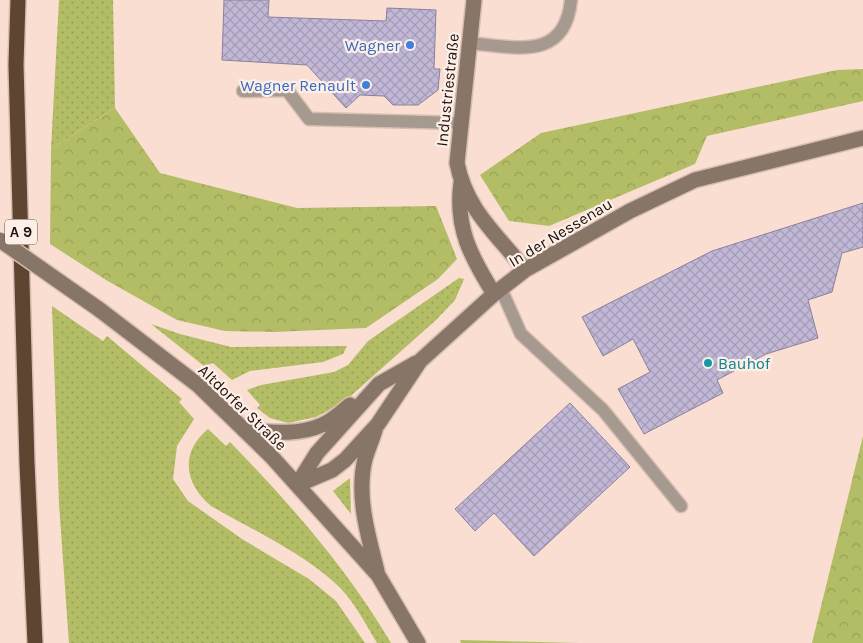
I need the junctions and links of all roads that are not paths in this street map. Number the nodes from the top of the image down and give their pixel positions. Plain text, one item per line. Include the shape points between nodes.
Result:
1 (18, 0) edge
2 (474, 0) edge
3 (571, 0) edge
4 (469, 43) junction
5 (243, 91) dead end
6 (460, 123) junction
7 (863, 138) edge
8 (461, 183) junction
9 (0, 240) edge
10 (525, 270) junction
11 (497, 291) junction
12 (420, 361) junction
13 (379, 384) junction
14 (378, 424) junction
15 (244, 430) junction
16 (297, 486) junction
17 (681, 506) dead end
18 (378, 575) junction
19 (35, 643) edge
20 (418, 643) edge

1 - 19 highway, A 9 via 16,65
2 - 4 street, Industriestraße
3 - 4 lane via 569,17 561,32 547,44 528,48
4 - 6 street, Industriestraße
5 - 6 lane via 286,90 309,120
6 - 8 street, Industriestraße via 457,163
7 - 10 street, In der Nessenau via 695,180 630,211
8 - 10 street, Industriestraße via 473,208
8 - 11 street, Industriestraße via 458,206 473,260
9 - 15 street, Altdorfer Straße, bridge via 100,310 198,385
10 - 11 street, In der Nessenau
11 - 12 street, In der Nessenau
11 - 17 lane via 521,334 602,410
12 - 13 street, In der Nessenau
12 - 14 street, In der Nessenau
13 - 15 street via 323,425 289,432
13 - 16 street, In der Nessenau via 317,452
14 - 16 street, In der Nessenau via 332,470
14 - 18 street via 365,460 362,493 366,528
15 - 16 street, Altdorfer Straße
16 - 18 street, Altdorfer Straße
18 - 20 street, Altdorfer Straße

